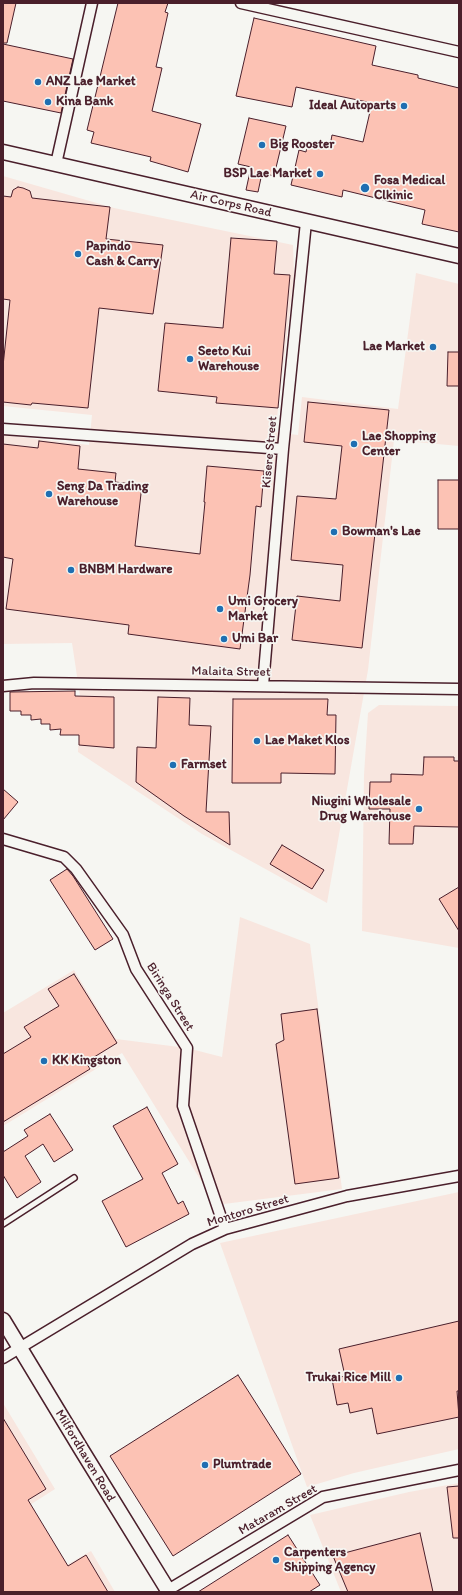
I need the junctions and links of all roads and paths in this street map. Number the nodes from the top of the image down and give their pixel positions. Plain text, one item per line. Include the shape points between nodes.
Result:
1 (92, 3) edge
2 (241, 3) edge
3 (459, 52) edge
4 (3, 152) edge
5 (56, 164) junction
6 (306, 222) junction
7 (459, 256) edge
8 (3, 429) edge
9 (283, 448) junction
10 (264, 685) junction
11 (3, 686) edge
12 (459, 688) edge
13 (3, 839) edge
14 (459, 1176) edge
15 (74, 1178) dead end
16 (3, 1224) edge
17 (225, 1229) junction
18 (3, 1320) edge
19 (20, 1348) junction
20 (3, 1358) edge
21 (459, 1470) edge
22 (169, 1591) edge

1 - 5 street
2 - 3 street
4 - 5 street, Air Corps Road
5 - 6 street, Air Corps Road
6 - 7 street, Air Corps Road
6 - 9 street, Kisere Street
8 - 9 street
9 - 10 street, Kisere Street
10 - 11 street, Malaita Street via 34,683
10 - 12 street, Malaita Street
13 - 17 street, Biringa Street via 64,857 76,869 123,935 136,969 186,1048 183,1106
14 - 17 street, Montoro Street via 347,1196
15 - 16 lane
17 - 19 street, Montoro Street via 192,1244
18 - 19 street, Milfordhaven Road
19 - 20 street, Montoro Street
19 - 22 street, Milfordhaven Road
21 - 22 street, Mataram Street via 323,1497

